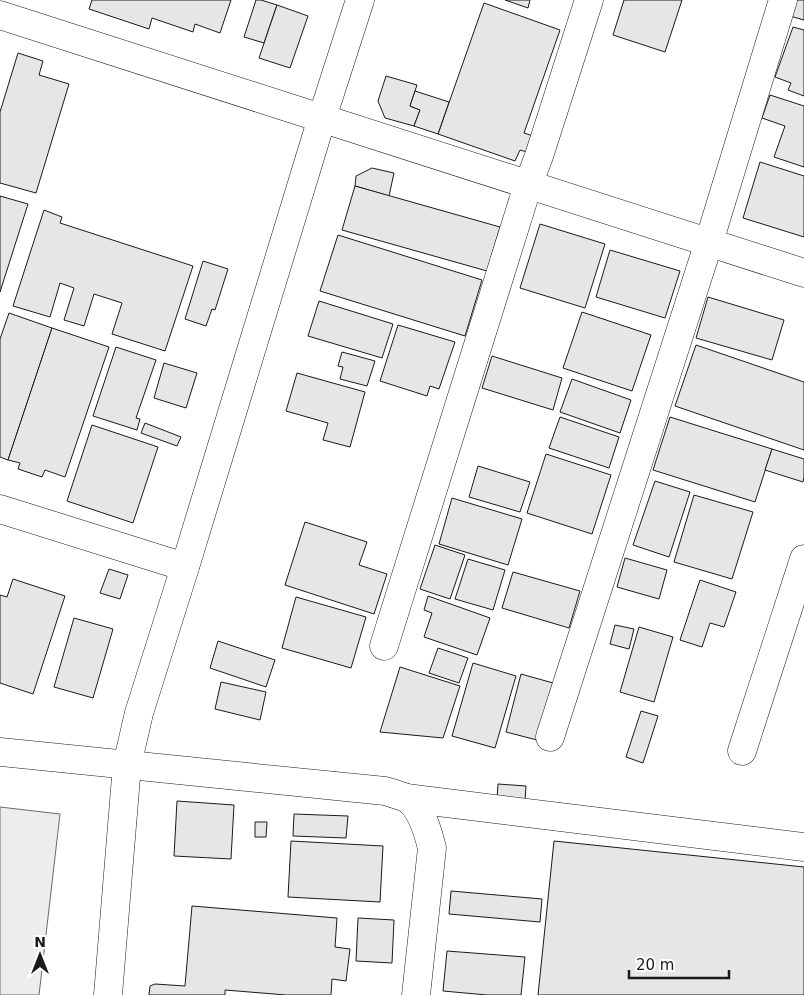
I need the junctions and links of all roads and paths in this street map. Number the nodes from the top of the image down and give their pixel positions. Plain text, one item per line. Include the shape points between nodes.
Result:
1 (360, 0) edge
2 (589, 0) edge
3 (783, 0) edge
4 (0, 15) edge
5 (322, 118) junction
6 (528, 185) junction
7 (709, 242) junction
8 (804, 273) edge
9 (0, 509) edge
10 (804, 559) edge
11 (186, 567) junction
12 (384, 646) dead end
13 (550, 737) dead end
14 (742, 751) dead end
15 (0, 752) edge
16 (127, 765) junction
17 (406, 798) junction
18 (804, 847) edge
19 (108, 995) edge
20 (416, 995) edge

1 - 5 street
2 - 6 street
3 - 7 street
4 - 5 street
5 - 6 street
5 - 11 street
6 - 7 street
6 - 12 street
7 - 8 street
7 - 13 street
9 - 11 street
10 - 14 street
11 - 16 street via 139,713
15 - 16 street
16 - 17 street via 385,791
16 - 19 street
17 - 18 street
17 - 20 street via 419,811 432,848

